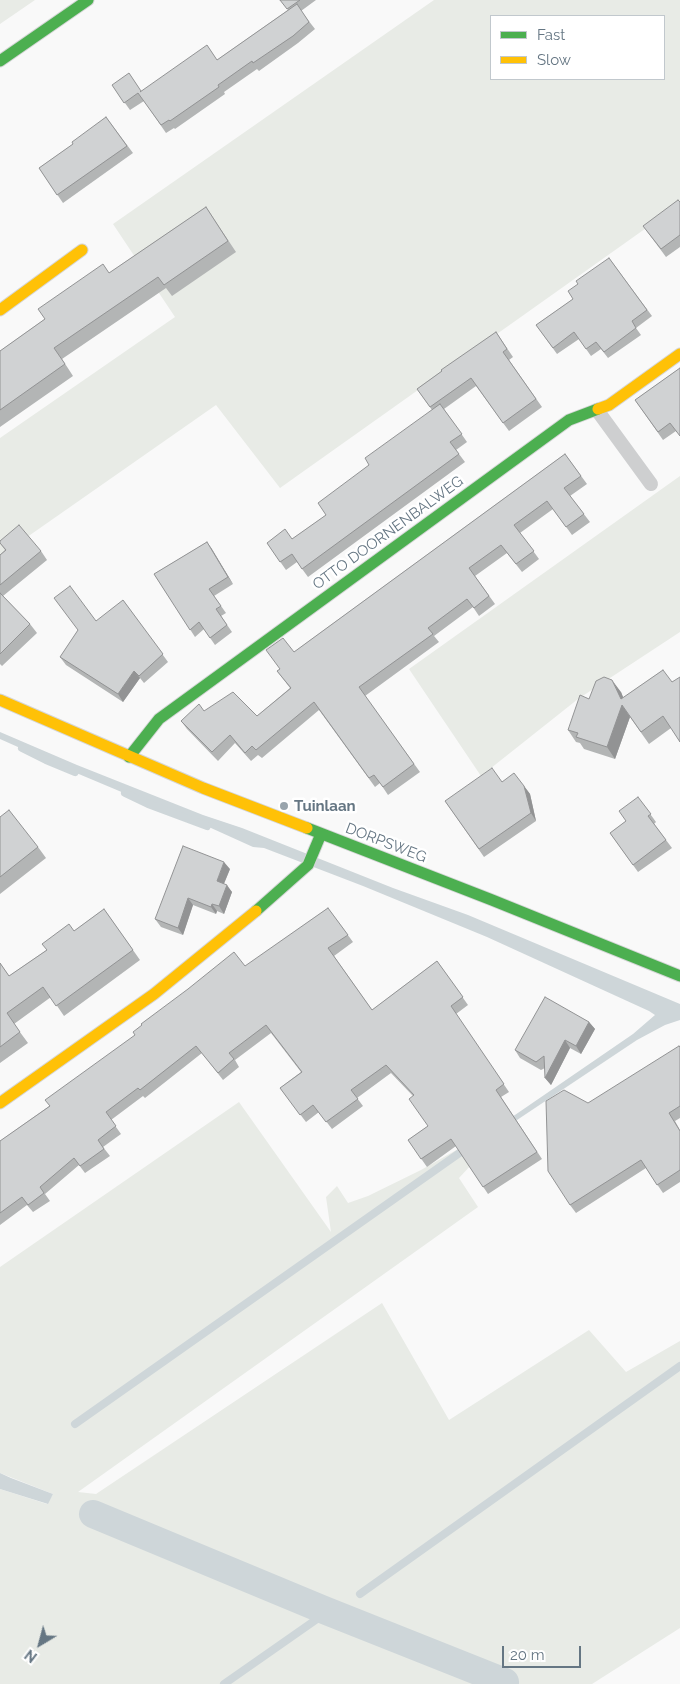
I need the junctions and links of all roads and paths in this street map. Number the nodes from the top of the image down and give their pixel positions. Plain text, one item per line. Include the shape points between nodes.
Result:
1 (88, 0) edge
2 (0, 62) edge
3 (82, 250) dead end
4 (0, 310) edge
5 (680, 354) edge
6 (597, 410) junction
7 (651, 484) dead end
8 (0, 700) edge
9 (129, 757) junction
10 (321, 834) junction
11 (680, 976) edge
12 (0, 1103) edge

1 - 2 street
3 - 4 street
5 - 6 street, OTTO DOORNENBALWEG via 609,405
6 - 7 lane
6 - 9 street, OTTO DOORNENBALWEG via 569,420 158,719
8 - 9 street, DORPSWEG
9 - 10 street, DORPSWEG
10 - 11 street, DORPSWEG
10 - 12 street via 308,865 251,915 154,994

